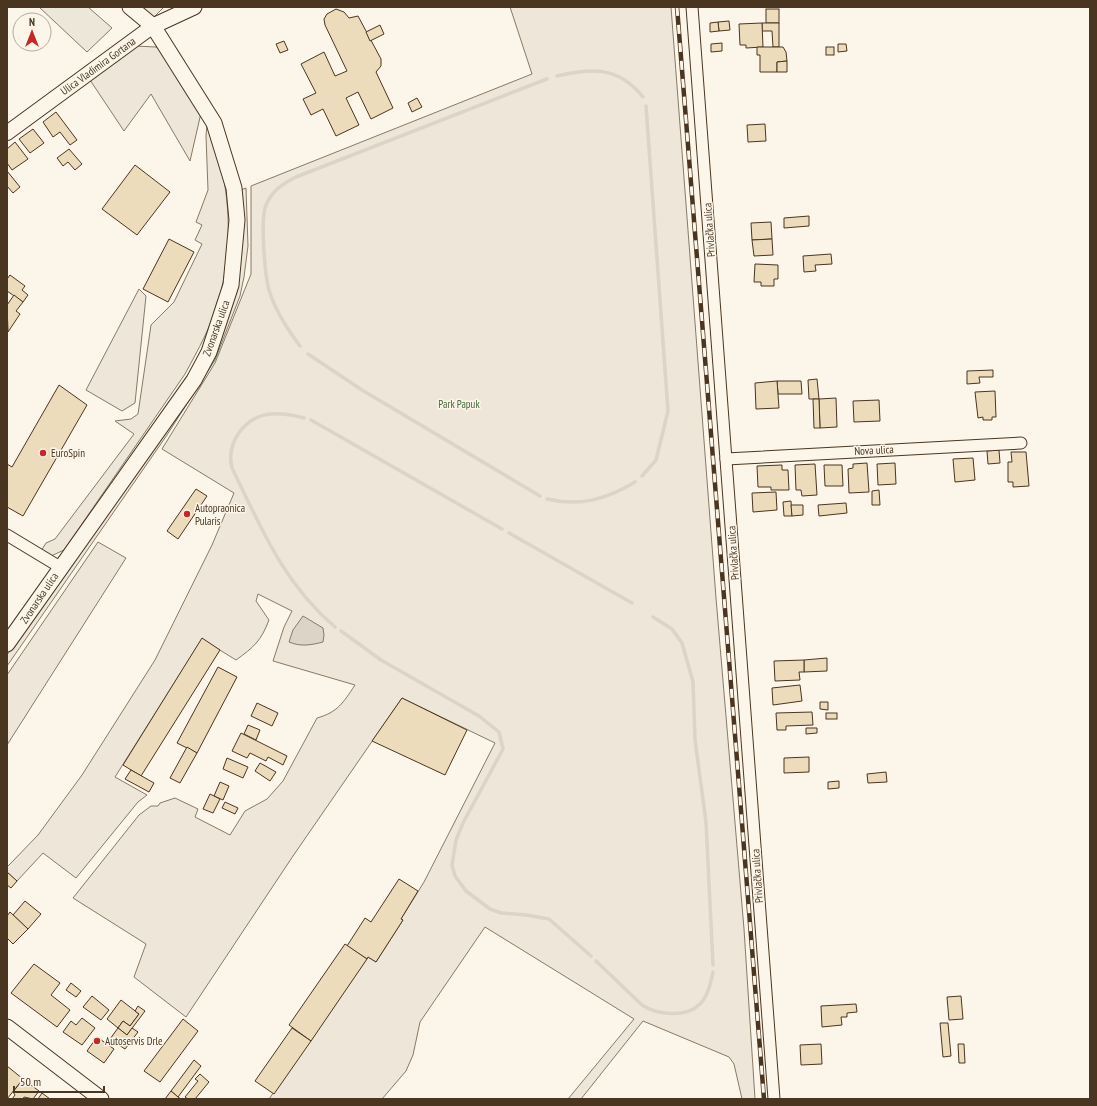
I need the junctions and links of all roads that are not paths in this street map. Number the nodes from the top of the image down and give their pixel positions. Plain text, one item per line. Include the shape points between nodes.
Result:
1 (130, 7) edge
2 (194, 7) edge
3 (692, 7) edge
4 (153, 26) junction
5 (7, 133) edge
6 (1021, 443) dead end
7 (726, 459) junction
8 (7, 535) edge
9 (60, 567) junction
10 (7, 644) edge
11 (7, 1027) edge
12 (101, 1099) edge
13 (774, 1099) edge

1 - 4 main road, Zvonarska ulica
2 - 4 main road, Ulica Vladimira Gortana
3 - 7 street, Privlačka ulica
4 - 5 street, Ulica Vladimira Gortana
4 - 9 main road, Zvonarska ulica via 214,124 227,159 234,188 237,220 231,285 209,352 194,380
6 - 7 street, Nova ulica
7 - 13 street, Privlačka ulica
8 - 9 street
9 - 10 main road, Zvonarska ulica
11 - 12 main road

